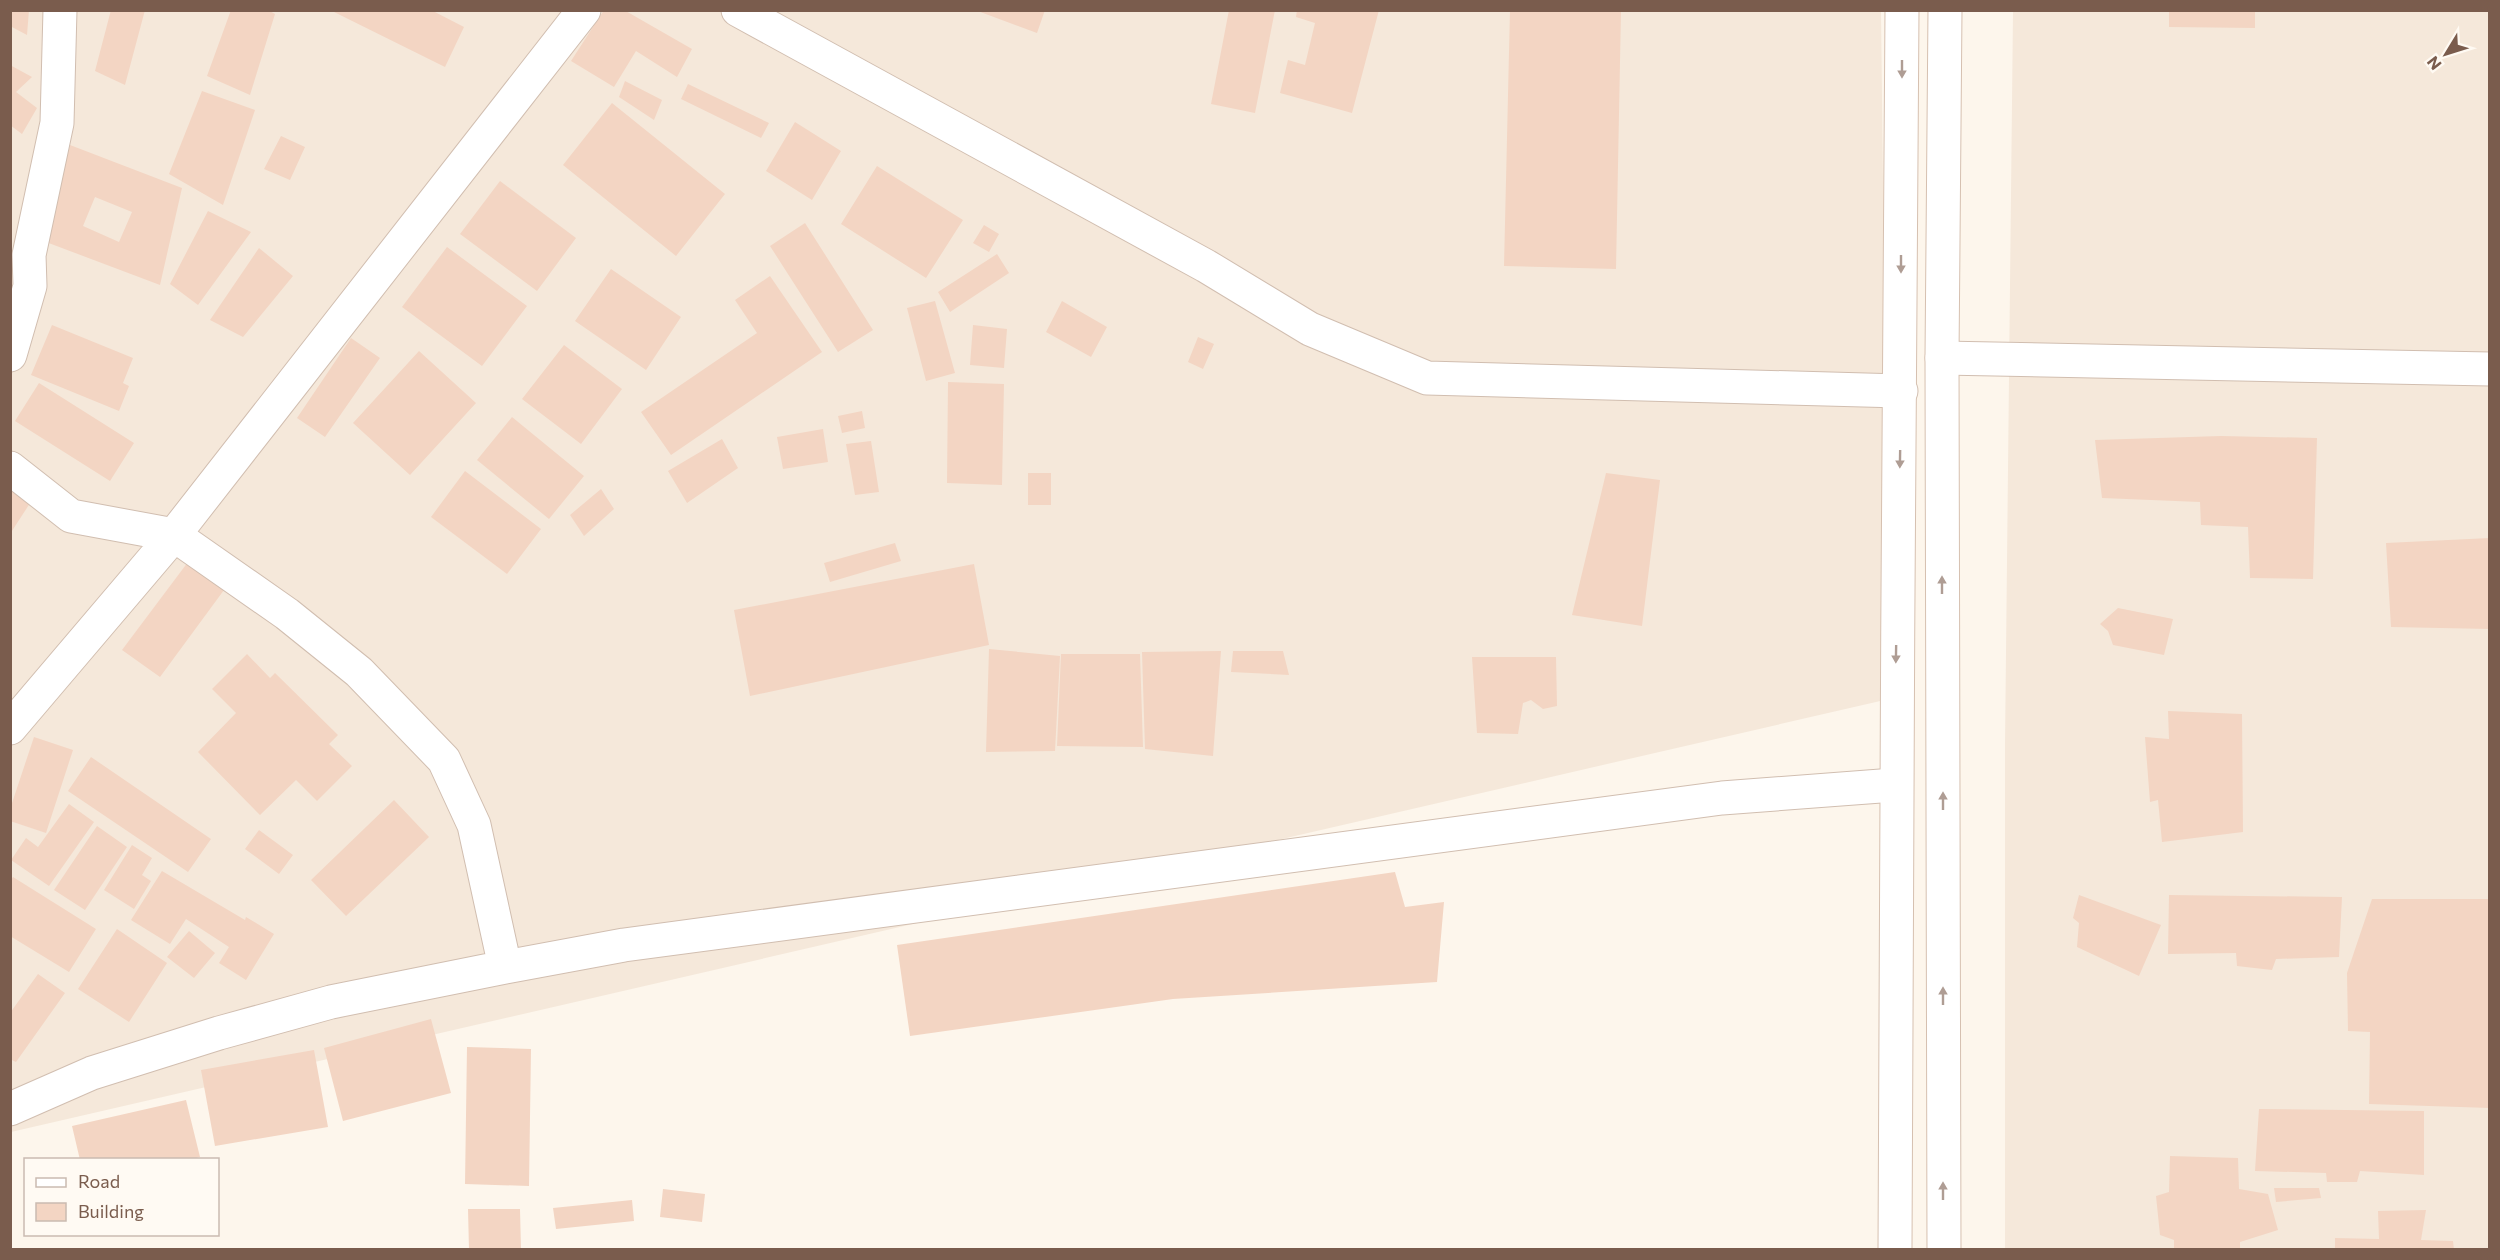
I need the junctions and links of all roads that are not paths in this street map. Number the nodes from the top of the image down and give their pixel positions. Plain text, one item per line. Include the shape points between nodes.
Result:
1 (60, 10) edge
2 (584, 10) edge
3 (738, 10) edge
4 (1902, 10) edge
5 (1945, 10) edge
6 (20, 244) edge
7 (10, 355) edge
8 (1942, 358) junction
9 (2490, 369) edge
10 (1901, 391) junction
11 (10, 468) edge
12 (174, 535) junction
13 (10, 728) edge
14 (1894, 785) junction
15 (505, 967) junction
16 (10, 1108) edge
17 (1895, 1250) edge
18 (1944, 1250) edge

1 - 6 street via 57,123
2 - 12 street
3 - 10 street via 1206,266 1310,329 1427,378
4 -> 10 street
5 - 8 street
6 - 7 street via 30,285
8 - 9 street
18 -> 8 street
10 -> 14 street
11 - 12 street via 71,516
12 - 13 street
12 - 15 street via 359,672 444,760 474,825
14 - 15 street via 1722,798 624,945
14 - 17 street
15 - 16 street via 332,1002 219,1033 92,1073

